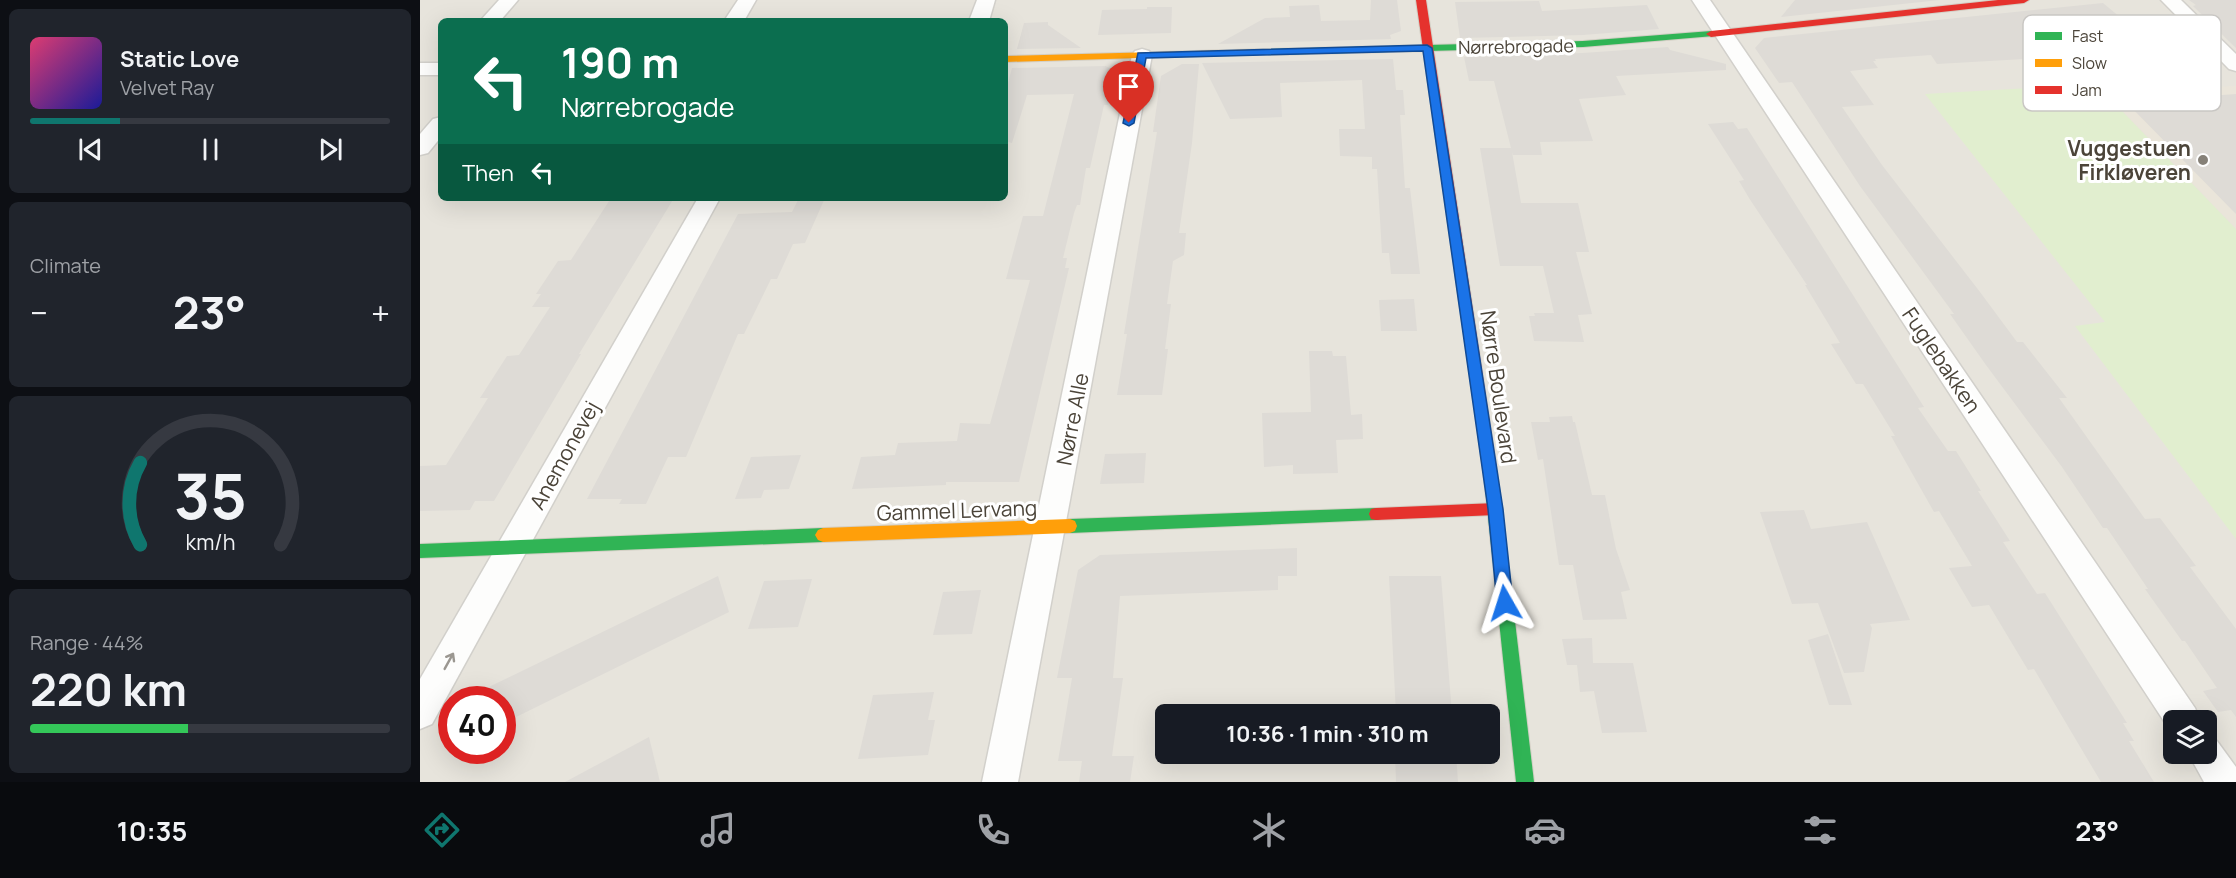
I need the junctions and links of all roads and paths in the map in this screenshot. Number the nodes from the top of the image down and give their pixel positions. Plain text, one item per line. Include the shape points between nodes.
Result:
1 (509, 0) edge
2 (747, 0) edge
3 (986, 0) edge
4 (1421, 0) edge
5 (1701, 0) edge
6 (2024, 0) edge
7 (2170, 0) edge
8 (2185, 15) edge
9 (493, 18) edge
10 (736, 18) edge
11 (980, 18) edge
12 (1723, 33) junction
13 (1427, 48) junction
14 (2221, 50) edge
15 (1142, 55) junction
16 (1008, 58) edge
17 (2236, 65) edge
18 (420, 69) edge
19 (438, 69) edge
20 (438, 127) edge
21 (420, 148) edge
22 (707, 201) edge
23 (1496, 509) junction
24 (1051, 527) junction
25 (512, 548) junction
26 (420, 551) edge
27 (2176, 710) edge
28 (420, 712) edge
29 (2213, 764) edge
30 (1000, 782) edge
31 (1525, 782) edge
32 (2225, 782) edge

1 - 9 street
2 - 10 street
3 - 11 street
4 - 13 street, Nørre Boulevard
5 - 12 street, Fuglebakken
6 - 12 street, Nørrebrogade
7 - 8 street
12 - 13 street, Nørrebrogade via 1582,44
12 - 27 street, Fuglebakken
13 - 15 street, Nørrebrogade
13 - 23 street, Nørre Boulevard
14 - 17 street
15 - 16 street, Nørrebrogade
15 - 24 street, Nørre Alle
18 - 19 street
20 - 21 street
22 - 25 street, Anemonevej
23 - 24 street, Gammel Lervang
23 - 31 street, Nørre Boulevard
24 - 25 street, Gammel Lervang
24 - 30 street, Nørre Alle
25 - 26 street, Gammel Lervang
28 -> 25 street, Anemonevej
29 - 32 street

